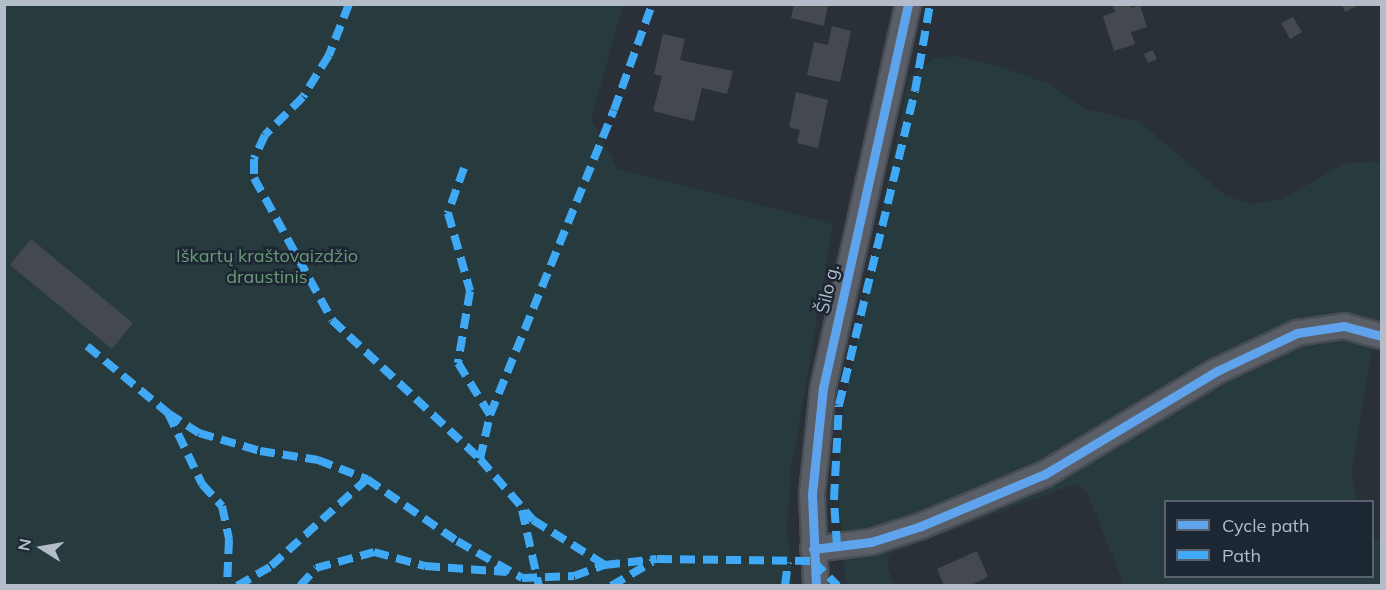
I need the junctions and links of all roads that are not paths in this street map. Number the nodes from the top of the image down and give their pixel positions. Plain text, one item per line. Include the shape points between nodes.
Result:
1 (908, 4) edge
2 (1382, 336) edge
3 (813, 549) junction
4 (816, 585) edge

1 - 3 street, Šilo g. via 823,388 814,448
2 - 3 street via 1344,326 1323,326 1297,333 1217,371 1045,474 921,526 871,542
3 - 4 street, Šilo g.

